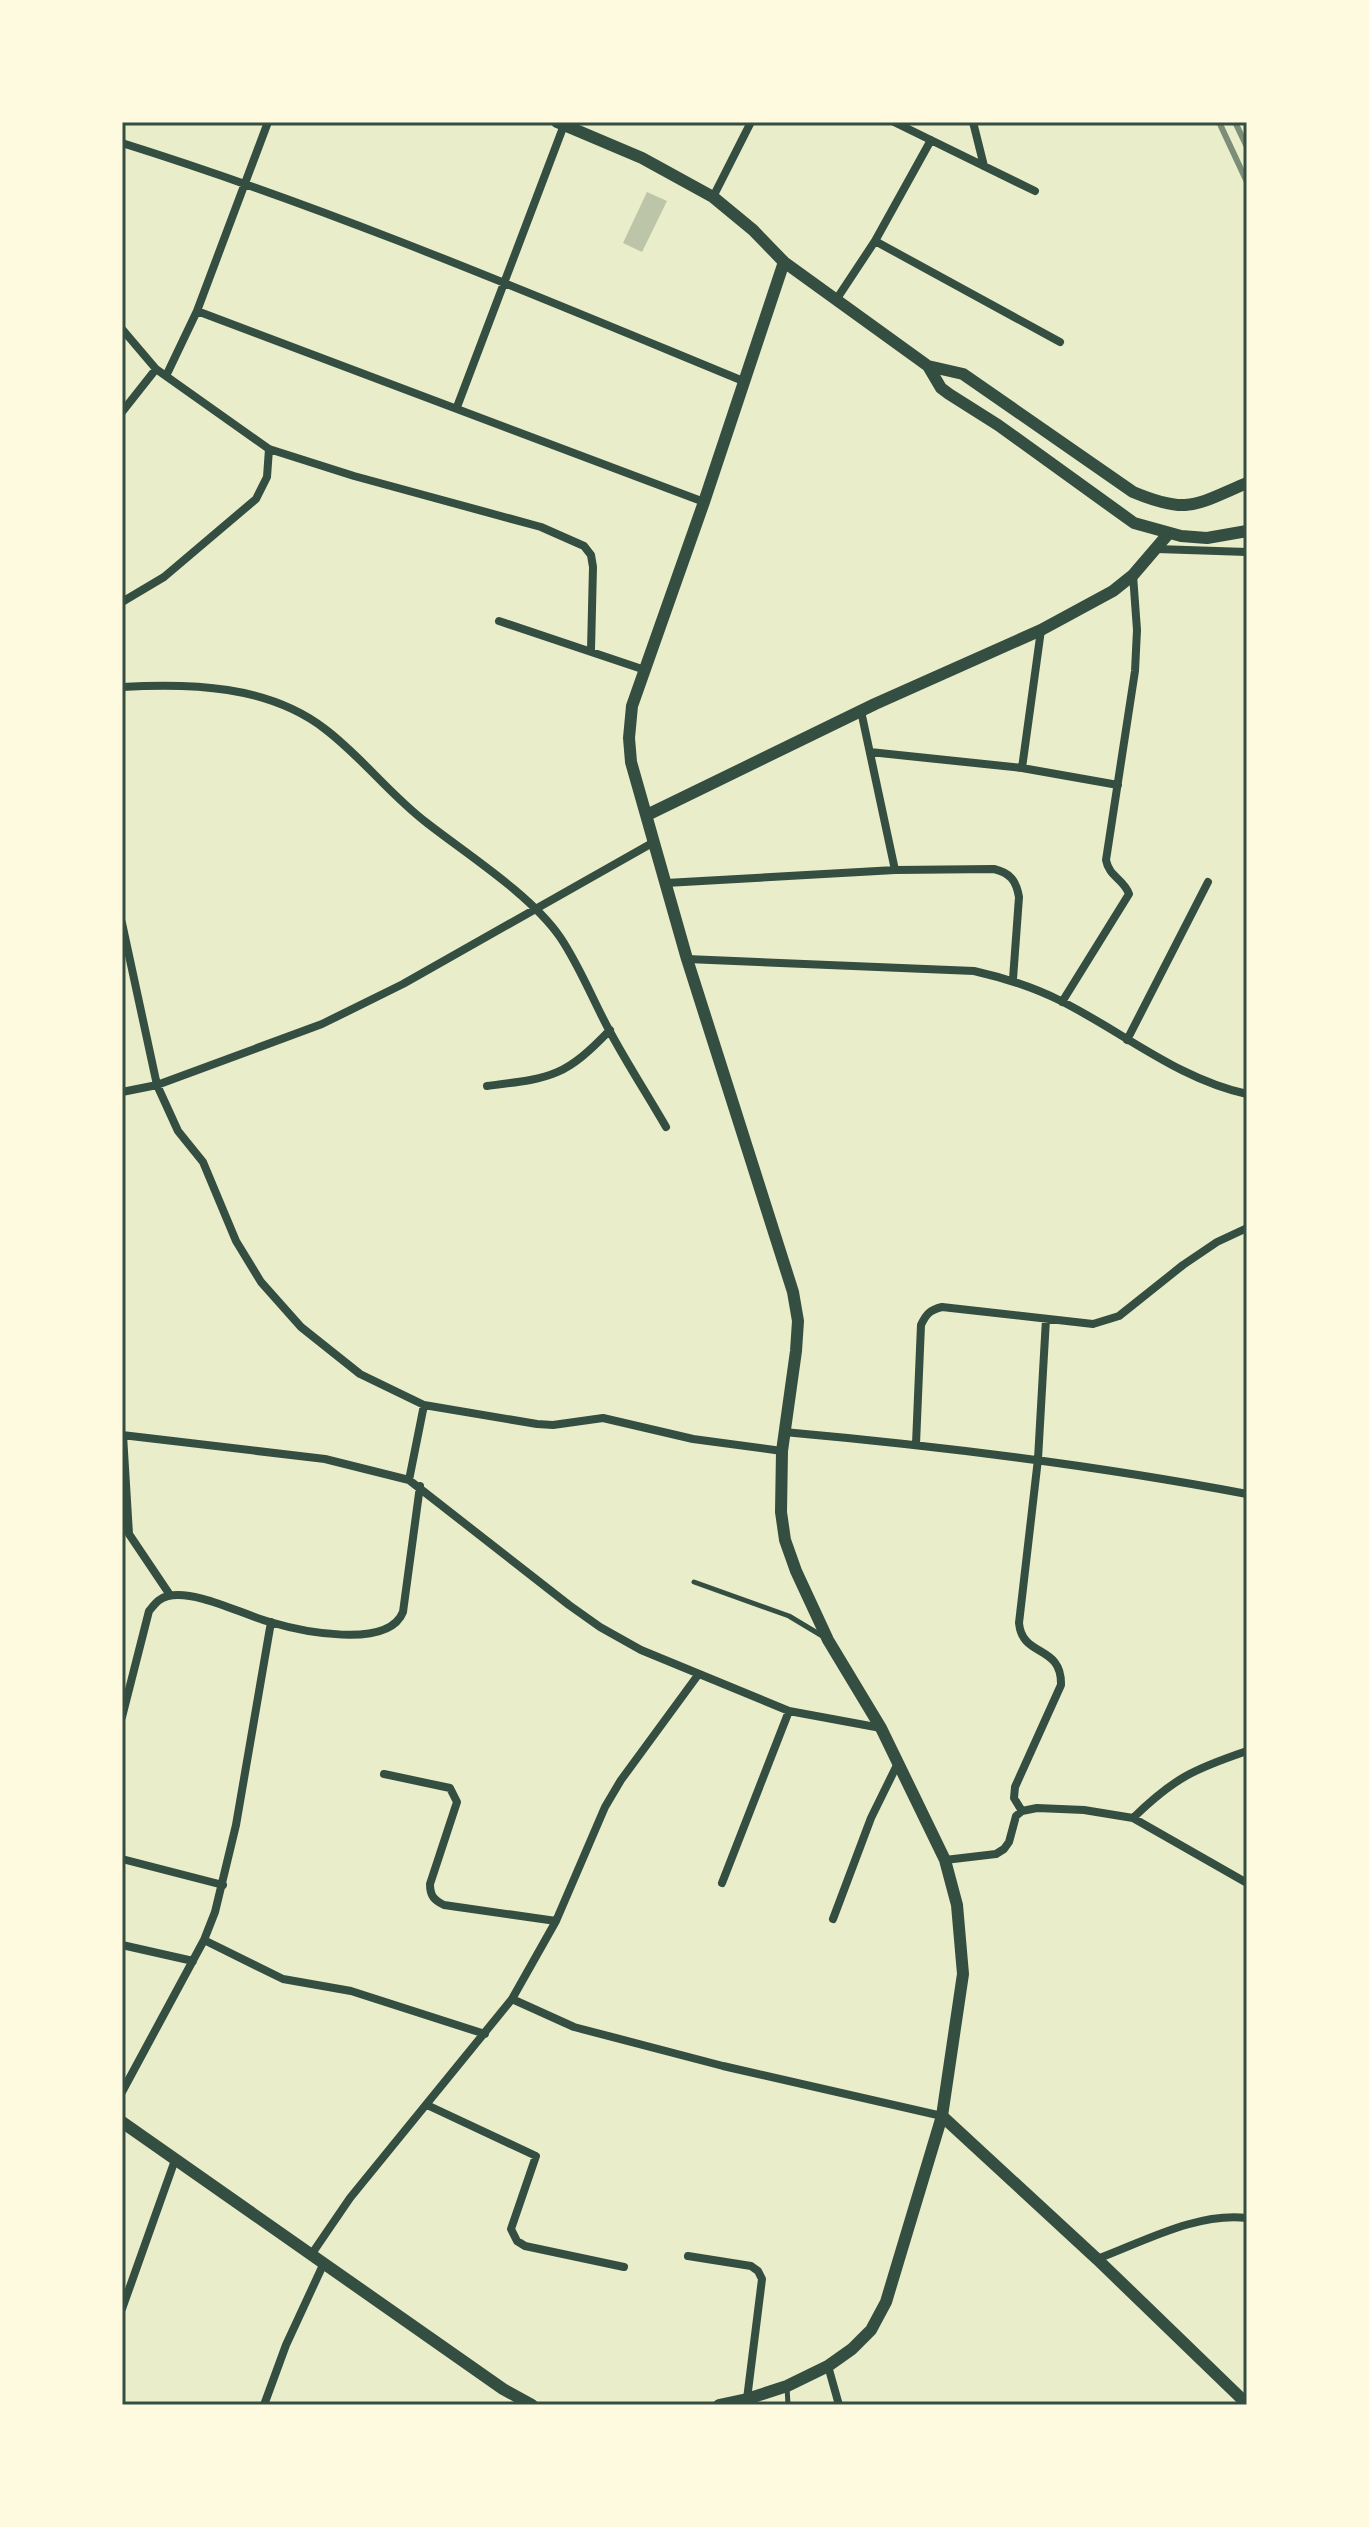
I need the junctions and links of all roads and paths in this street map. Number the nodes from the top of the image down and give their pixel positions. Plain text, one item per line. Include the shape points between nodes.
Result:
1 (268, 122) edge
2 (751, 122) edge
3 (894, 122) edge
4 (973, 122) edge
5 (561, 124) edge
6 (931, 140) junction
7 (122, 143) edge
8 (984, 166) junction
9 (246, 185) junction
10 (1035, 191) dead end
11 (713, 197) junction
12 (875, 241) junction
13 (784, 262) junction
14 (503, 282) junction
15 (836, 300) junction
16 (197, 311) junction
17 (122, 329) edge
18 (1060, 342) dead end
19 (928, 366) junction
20 (156, 369) junction
21 (166, 376) junction
22 (743, 381) junction
23 (457, 407) junction
24 (122, 412) edge
25 (269, 449) junction
26 (1247, 483) edge
27 (704, 502) junction
28 (1247, 531) edge
29 (1169, 533) junction
30 (1157, 549) junction
31 (1247, 552) edge
32 (1133, 575) junction
33 (122, 602) edge
34 (499, 621) dead end
35 (1041, 630) junction
36 (591, 650) junction
37 (645, 670) junction
38 (122, 687) edge
39 (861, 711) junction
40 (870, 752) junction
41 (1022, 768) junction
42 (1118, 785) junction
43 (647, 815) junction
44 (654, 842) junction
45 (895, 870) junction
46 (1208, 882) dead end
47 (666, 883) junction
48 (538, 909) junction
49 (122, 923) edge
50 (687, 959) junction
51 (1013, 979) junction
52 (1062, 1002) junction
53 (610, 1030) junction
54 (1127, 1040) junction
55 (157, 1085) junction
56 (487, 1086) dead end
57 (122, 1092) edge
58 (1247, 1094) edge
59 (666, 1127) dead end
60 (1247, 1228) edge
61 (1046, 1319) junction
62 (424, 1405) junction
63 (784, 1432) junction
64 (122, 1435) edge
65 (916, 1444) junction
66 (782, 1451) junction
67 (1038, 1459) junction
68 (409, 1480) junction
69 (420, 1486) junction
70 (1247, 1494) edge
71 (694, 1582) dead end
72 (170, 1595) junction
73 (271, 1622) junction
74 (828, 1640) junction
75 (698, 1675) junction
76 (789, 1711) junction
77 (122, 1717) edge
78 (881, 1728) junction
79 (1247, 1751) edge
80 (898, 1763) junction
81 (384, 1774) dead end
82 (1022, 1811) junction
83 (1133, 1818) junction
84 (122, 1859) edge
85 (945, 1860) junction
86 (722, 1883) dead end
87 (1247, 1883) edge
88 (223, 1885) junction
89 (833, 1919) dead end
90 (556, 1921) junction
91 (204, 1940) junction
92 (122, 1945) edge
93 (193, 1961) junction
94 (512, 1999) junction
95 (485, 2034) junction
96 (122, 2092) edge
97 (427, 2105) junction
98 (942, 2116) junction
99 (122, 2122) edge
100 (175, 2160) junction
101 (1247, 2218) edge
102 (311, 2255) junction
103 (688, 2256) dead end
104 (1097, 2259) junction
105 (323, 2265) junction
106 (624, 2267) dead end
107 (122, 2309) edge
108 (828, 2366) junction
109 (787, 2386) junction
110 (747, 2399) junction
111 (1247, 2404) edge
112 (264, 2405) edge
113 (532, 2405) edge
114 (719, 2405) edge
115 (788, 2405) edge
116 (839, 2405) edge

1 - 9 street
2 - 11 street
3 - 6 street
4 - 8 street
5 - 11 street via 642,158
5 - 14 street
6 - 8 street
6 - 12 street
7 - 9 street
8 - 10 street
9 - 14 street
9 - 16 street
11 - 13 street
12 - 15 street
12 - 18 street
13 - 15 street
13 - 22 street
14 - 22 street
14 - 23 street
15 - 19 street
16 - 21 street
16 - 23 street
17 - 20 street
19 - 26 street via 963,374 1133,492 1161,504 1186,507
19 - 29 street via 941,388 1134,523
20 - 21 street
20 - 24 street
21 - 25 street
22 - 27 street
23 - 27 street
25 - 33 street via 267,477 256,499 164,577
25 - 36 street via 541,527 584,546 593,567
27 - 37 street
28 - 29 street via 1207,538
29 - 30 street
30 - 31 street
30 - 32 street
32 - 35 street
32 - 42 street via 1135,671
34 - 36 street
35 - 39 street
35 - 41 street
36 - 37 street
37 - 43 street via 632,706 629,738
38 - 48 street via 170,684 229,690 297,712 348,749 399,802
39 - 40 street
39 - 43 street
40 - 41 street
40 - 45 street
41 - 42 street
42 - 52 street via 1106,860 1111,875 1129,894
43 - 44 street
44 - 47 street
44 - 48 street
45 - 47 street
45 - 51 street via 994,869 1012,877 1019,897
46 - 54 street
47 - 50 street
48 - 53 street via 568,951
48 - 55 street via 322,1024
49 - 55 street
50 - 51 street via 974,971
50 - 63 street via 793,1292 798,1321
51 - 52 street
52 - 54 street
53 - 56 street via 583,1057 555,1074
53 - 59 street
54 - 58 street via 1184,1072
55 - 57 street
55 - 62 street via 178,1131 203,1162 236,1241 261,1282 301,1327 360,1374
60 - 61 street via 1217,1242 1119,1316 1093,1324
61 - 65 street via 942,1307 926,1314 921,1325
61 - 67 street
62 - 66 street via 537,1424 603,1418 693,1439
62 - 68 street
63 - 65 street
63 - 66 street
64 - 68 street via 325,1459
64 - 72 street via 129,1534
65 - 67 street
66 - 74 street via 785,1540
67 - 70 street
67 - 82 street via 1020,1634 1055,1660 1061,1685 1015,1787 1014,1798
68 - 69 street
69 - 73 street via 403,1612 396,1623 372,1634 346,1635
69 - 75 street via 600,1627
71 - 74 lane via 789,1616
72 - 73 street
72 - 77 street via 149,1611
73 - 88 street
74 - 78 street
75 - 76 street
75 - 90 street via 605,1807
76 - 78 street
76 - 86 street
78 - 80 street
79 - 83 street via 1177,1780
80 - 85 street
80 - 89 street
81 - 90 street via 454,1793 457,1802 430,1884 435,1900
82 - 83 street via 1084,1810
82 - 85 street via 1004,1849
83 - 87 street
84 - 88 street
85 - 98 street via 957,1905 963,1974
88 - 91 street
90 - 94 street
91 - 93 street
91 - 95 street via 283,1979 351,1991
92 - 93 street
93 - 96 street
94 - 95 street
94 - 98 street via 574,2027
95 - 97 street
97 - 102 street via 350,2198
97 - 106 street via 536,2156 513,2219 517,2241
98 - 104 street
98 - 108 street via 886,2302 871,2330
99 - 100 street
100 - 102 street
100 - 107 street
101 - 104 street via 1188,2225
102 - 105 street
103 - 110 street via 751,2266 762,2279
104 - 111 street
105 - 112 street
105 - 113 street
108 - 109 street
108 - 116 street
109 - 110 street
109 - 115 lane
110 - 114 street

